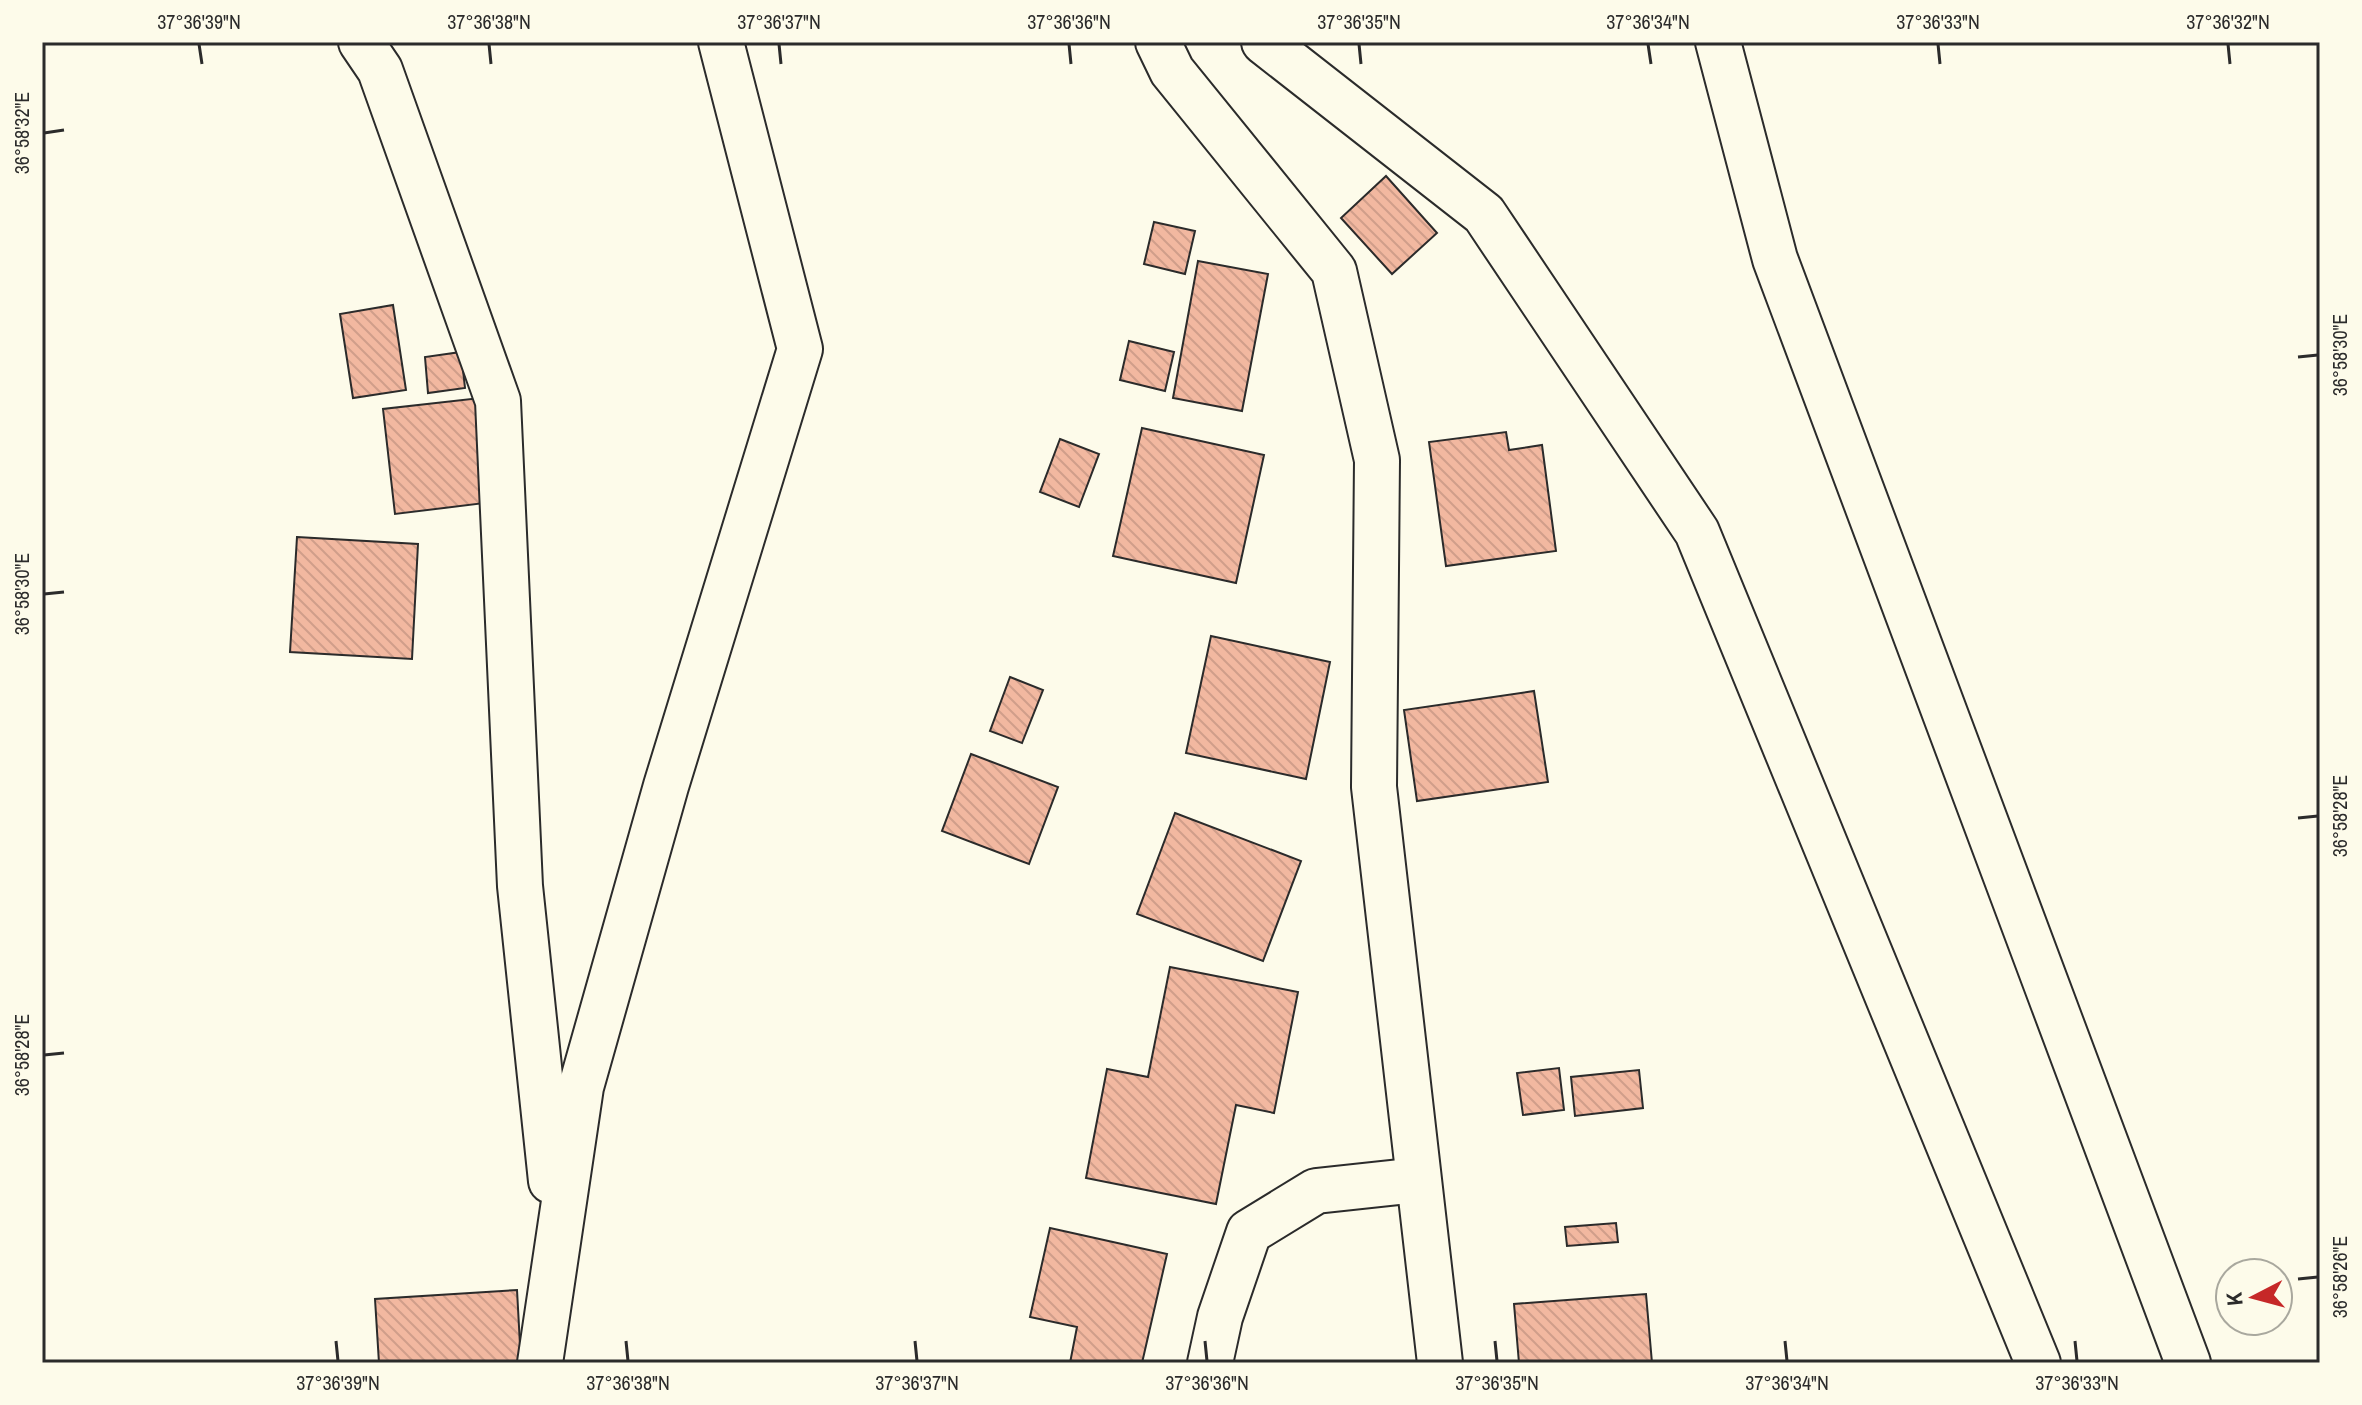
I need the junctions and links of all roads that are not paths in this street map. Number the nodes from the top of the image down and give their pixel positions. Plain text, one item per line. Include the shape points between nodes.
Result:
1 (361, 42) edge
2 (721, 42) edge
3 (1158, 42) edge
4 (1264, 42) edge
5 (1718, 42) edge
6 (1418, 1180) junction
7 (557, 1243) junction
8 (540, 1363) edge
9 (1210, 1363) edge
10 (1440, 1363) edge
11 (2038, 1363) edge
12 (2188, 1363) edge

1 - 7 street via 380,70 498,401 520,886
2 - 7 street via 800,349 666,786 581,1087
3 - 6 street via 1172,71 1334,271 1377,460 1374,787
4 - 11 street via 1484,214 1697,532
5 - 12 street via 1775,259
6 - 9 street via 1316,1191 1249,1232
6 - 10 street
7 - 8 street

